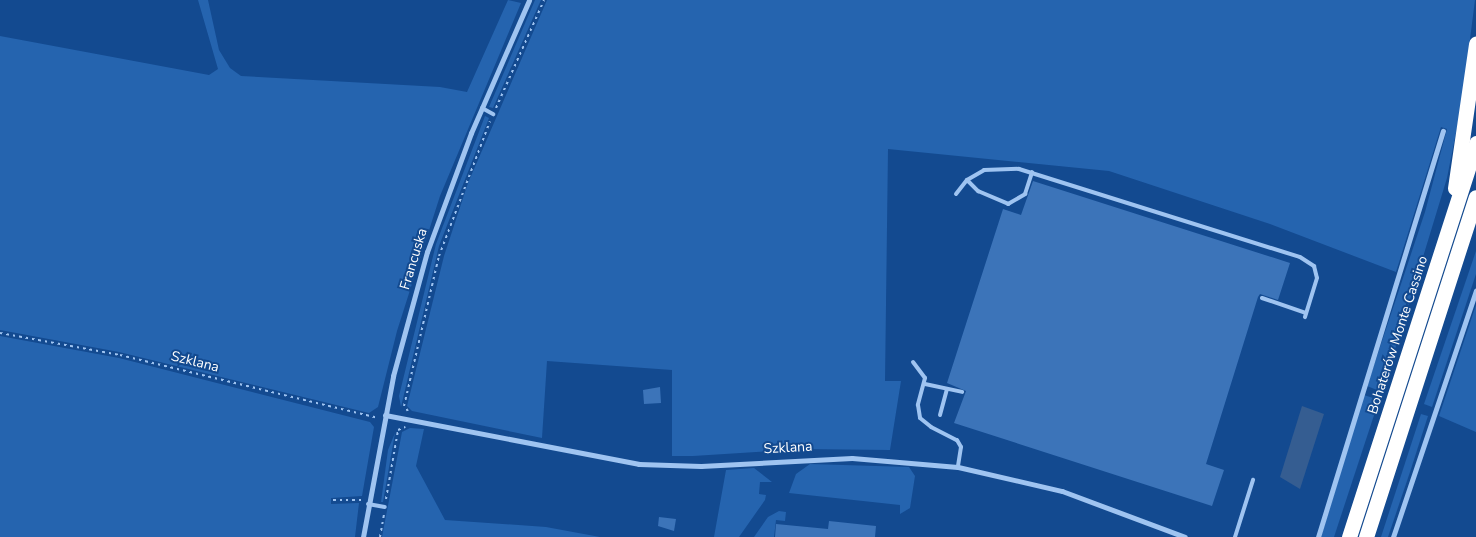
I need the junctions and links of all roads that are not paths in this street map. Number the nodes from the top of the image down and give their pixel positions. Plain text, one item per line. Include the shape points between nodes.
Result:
1 (529, 0) edge
2 (1476, 44) edge
3 (482, 108) junction
4 (493, 114) road end
5 (1443, 131) dead end
6 (1476, 143) edge
7 (1032, 172) junction
8 (967, 180) junction
9 (956, 194) dead end
10 (1476, 197) edge
11 (1476, 222) edge
12 (1446, 239) junction
13 (1476, 291) edge
14 (1445, 295) junction
15 (1262, 298) dead end
16 (913, 362) dead end
17 (925, 384) junction
18 (947, 389) junction
19 (962, 392) dead end
20 (940, 415) dead end
21 (384, 417) junction
22 (958, 468) junction
23 (1253, 480) dead end
24 (368, 502) junction
25 (385, 507) road end
26 (363, 537) edge
27 (1185, 537) edge
28 (1235, 537) edge
29 (1318, 537) edge
30 (1349, 537) edge
31 (1366, 537) edge
32 (1393, 537) edge

1 - 3 street, Francuska
2 - 12 highway
3 - 4 lane
3 - 21 street, Francuska via 427,252
5 - 29 street
6 - 12 highway, Bohaterów Monte Cassino
7 - 8 lane via 999,168 984,170
7 - 8 lane via 1026,194 1008,204 978,191
7 - 15 lane via 1308,260 1318,278 1305,315
8 - 9 lane
10 - 14 highway
11 - 14 highway
12 - 30 highway, Bohaterów Monte Cassino
13 - 32 street
14 - 31 highway
16 - 17 lane
17 - 18 lane
17 - 22 lane via 918,405 920,418 931,428 957,440 961,452
18 - 19 lane
18 - 20 lane
21 - 22 street, Szklana via 639,464 700,466 852,458
21 - 24 street, Francuska
22 - 27 street, Szklana via 1062,491
23 - 28 lane
24 - 25 lane
24 - 26 street, Francuska

